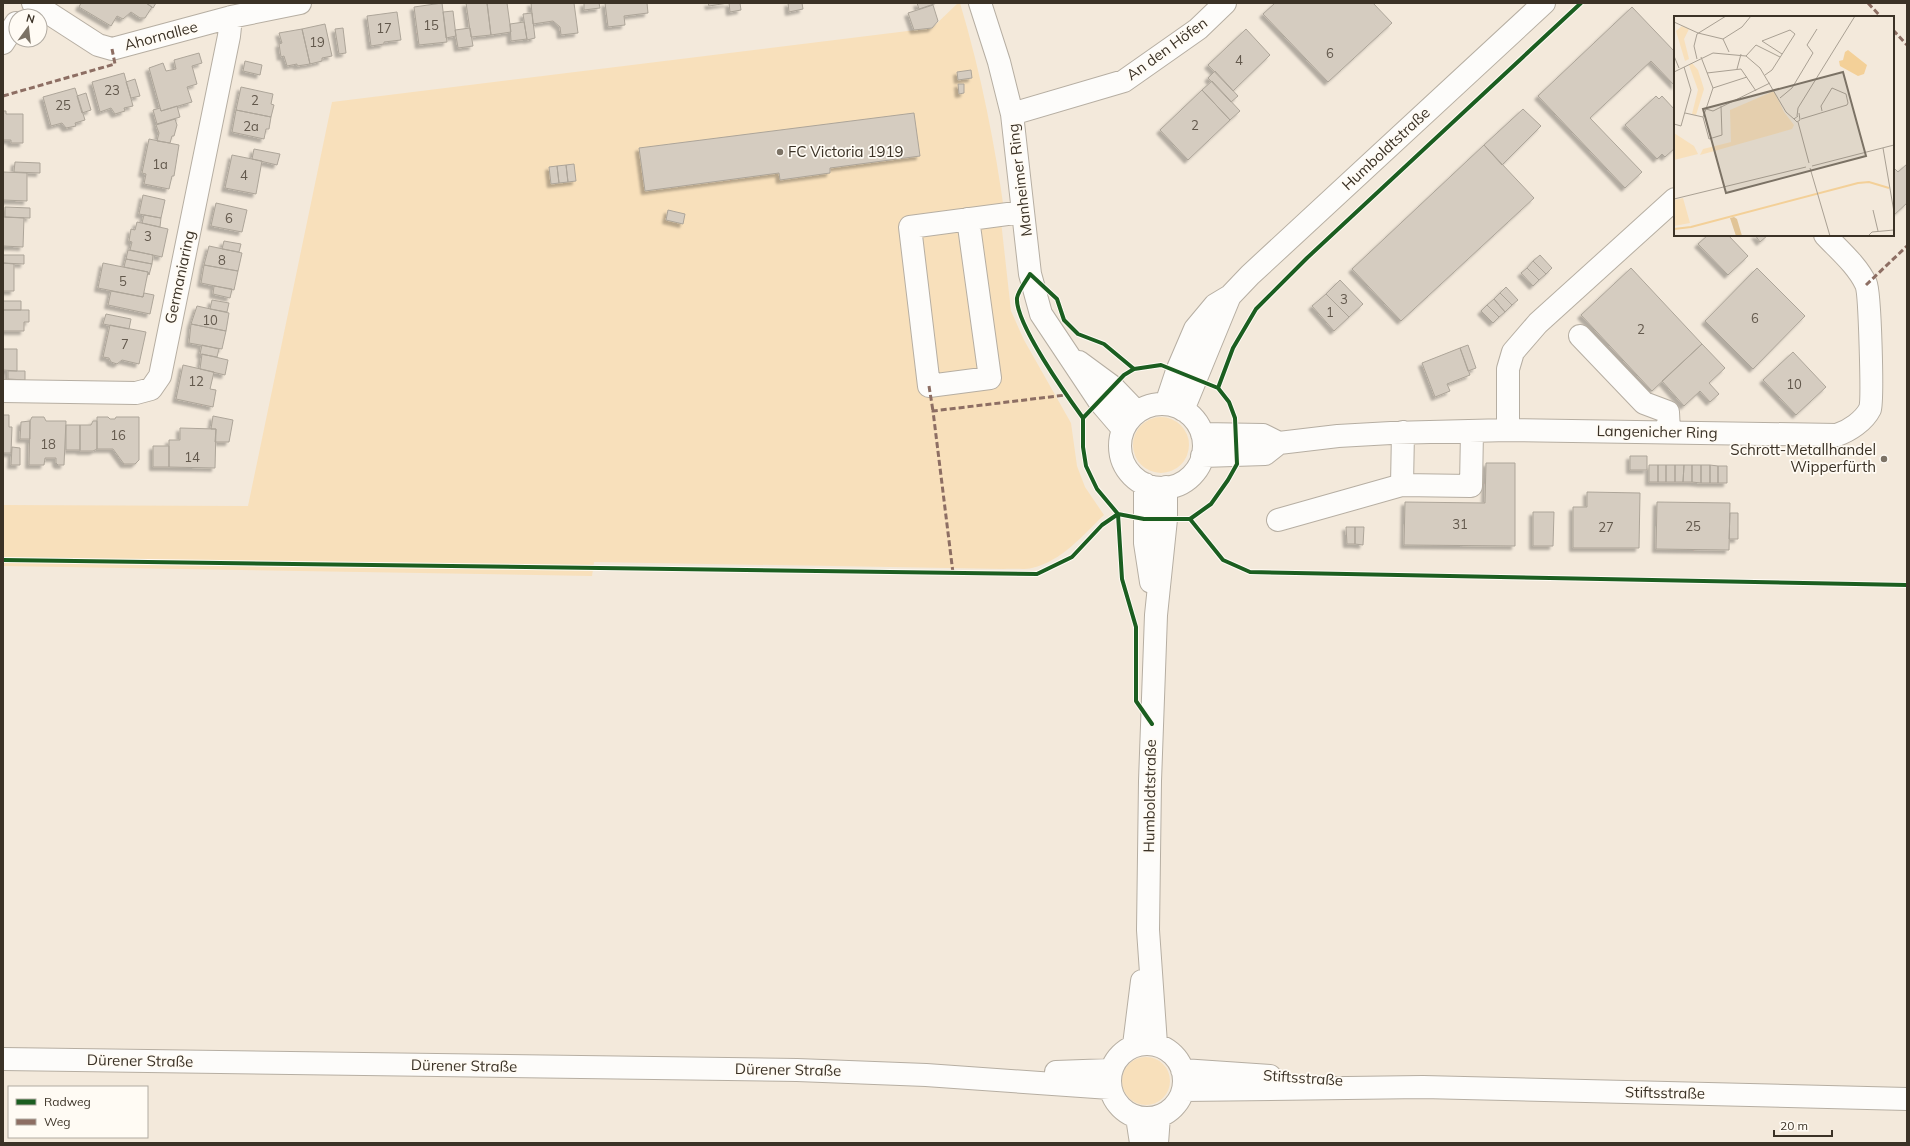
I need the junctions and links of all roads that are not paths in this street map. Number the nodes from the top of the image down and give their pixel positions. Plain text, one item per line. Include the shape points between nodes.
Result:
1 (33, 3) edge
2 (300, 3) edge
3 (980, 3) edge
4 (1225, 3) edge
5 (1544, 3) edge
6 (231, 18) junction
7 (1012, 114) junction
8 (1674, 200) edge
9 (1023, 212) junction
10 (968, 219) junction
11 (1826, 236) edge
12 (1580, 336) dead end
13 (3, 391) edge
14 (1174, 407) junction
15 (1130, 420) junction
16 (1508, 430) junction
17 (1472, 431) junction
18 (1403, 432) junction
19 (1668, 432) junction
20 (1202, 434) junction
21 (1279, 443) junction
22 (1202, 456) junction
23 (1402, 485) junction
24 (1156, 486) junction
25 (1278, 520) dead end
26 (1148, 930) junction
27 (1156, 1044) junction
28 (1134, 1045) junction
29 (3, 1059) edge
30 (1110, 1079) junction
31 (1183, 1080) junction
32 (1907, 1099) edge
33 (1159, 1116) junction
34 (1138, 1117) junction
35 (1141, 1143) edge
36 (1157, 1143) edge

1 - 6 street, Ahornallee via 98,45 112,48
2 - 6 street, Ahornallee
3 - 7 street, Manheimer Ring via 1000,62
4 - 7 street, An den Höfen via 1198,29 1124,81
5 - 14 street, Humboldtstraße via 1230,296 1215,304 1195,329 1177,372
6 - 13 street, Germaniaring via 160,376 151,389 136,393
7 - 9 street, Manheimer Ring
8 - 16 street via 1538,323 1513,352 1508,369
9 - 10 street
9 - 15 street, Manheimer Ring via 1030,274 1041,314 1066,353 1113,387
10 - 10 street via 910,227 928,386 990,378
11 - 19 street, Langenicher Ring via 1849,261 1866,285 1870,329 1870,409 1847,432 1837,435
12 - 19 street via 1644,403 1668,412
14 - 15 street via 1150,405
14 - 20 street via 1198,424
15 - 24 street via 1120,441 1121,455 1134,477
16 - 17 street, Langenicher Ring
16 - 19 street, Langenicher Ring
17 - 18 street, Langenicher Ring
17 - 23 street via 1471,486
18 - 21 street, Langenicher Ring
18 - 23 street
20 - 21 street via 1263,435
20 - 22 street
21 - 22 street, Langenicher Ring via 1265,454
22 - 24 street via 1198,468 1189,477 1178,484
23 - 25 street
24 - 26 street, Humboldtstraße via 1145,542 1156,615
26 - 27 street, Humboldtstraße
26 - 28 street, Humboldtstraße
27 - 28 street
27 - 31 street via 1165,1048 1179,1061
28 - 30 street via 1116,1060
29 - 30 street, Dürener Straße via 797,1070
30 - 34 street via 1114,1098 1128,1113
31 - 32 street, Stiftsstraße
31 - 33 street via 1174,1106
33 - 34 street
33 - 36 street
34 - 35 street

